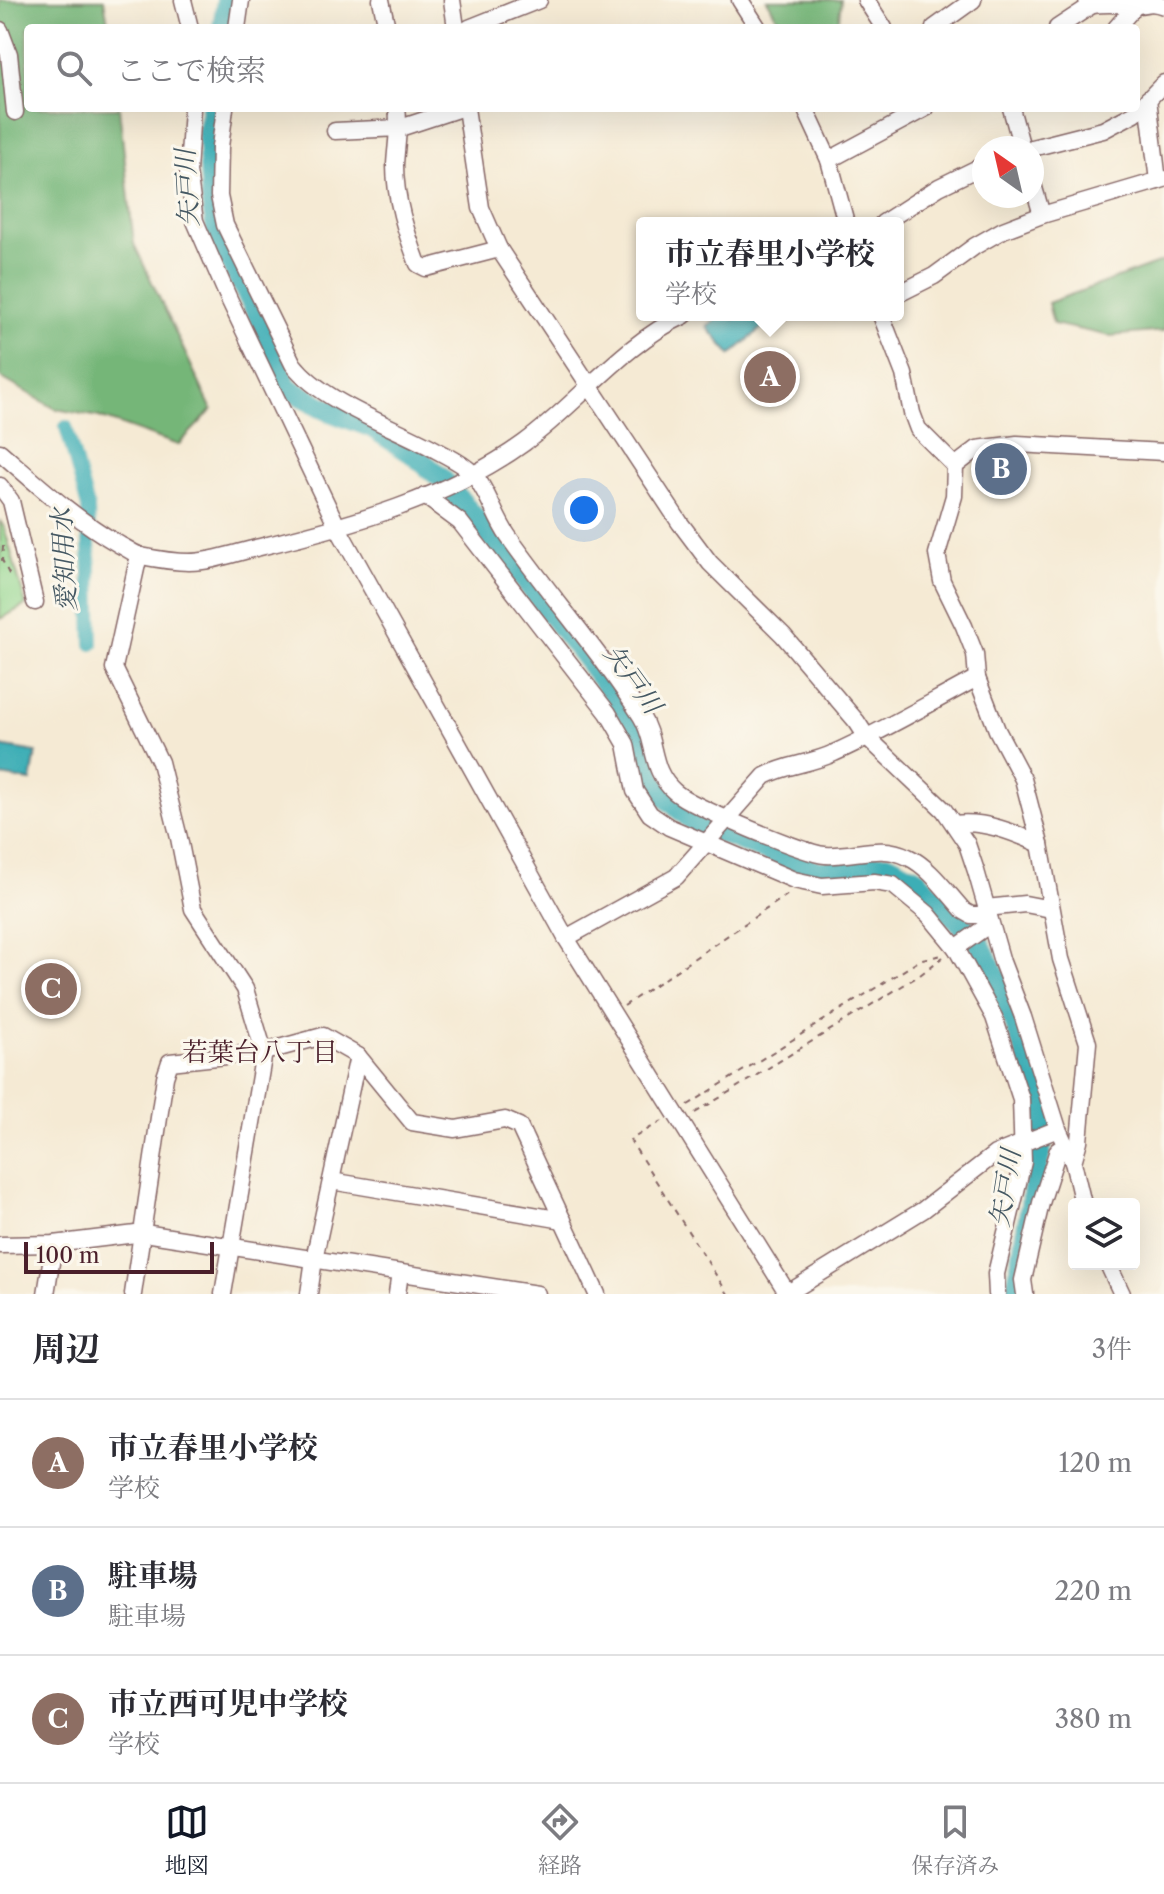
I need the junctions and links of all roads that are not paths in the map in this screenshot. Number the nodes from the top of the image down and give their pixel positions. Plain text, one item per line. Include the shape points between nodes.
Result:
1 (183, 0) edge
2 (241, 0) edge
3 (381, 0) edge
4 (452, 0) edge
5 (539, 0) edge
6 (740, 0) edge
7 (866, 0) edge
8 (973, 0) edge
9 (1090, 3) edge
10 (1136, 5) junction
11 (1164, 6) edge
12 (189, 24) edge
13 (238, 24) edge
14 (386, 24) edge
15 (455, 24) edge
16 (479, 24) edge
17 (755, 24) edge
18 (881, 24) edge
19 (940, 24) edge
20 (1062, 24) edge
21 (1119, 24) edge
22 (0, 30) edge
23 (1164, 83) edge
24 (1148, 99) junction
25 (1140, 108) edge
26 (15, 112) dead end
27 (192, 112) edge
28 (224, 112) edge
29 (398, 112) edge
30 (451, 112) edge
31 (465, 112) edge
32 (807, 112) edge
33 (919, 112) edge
34 (1012, 112) edge
35 (1136, 112) edge
36 (400, 128) junction
37 (335, 131) dead end
38 (1019, 136) edge
39 (1044, 145) edge
40 (829, 160) junction
41 (972, 171) edge
42 (1161, 180) edge
43 (1040, 208) edge
44 (1042, 215) junction
45 (844, 217) edge
46 (892, 217) edge
47 (499, 249) junction
48 (904, 291) edge
49 (672, 321) edge
50 (883, 321) edge
51 (589, 388) junction
52 (0, 452) edge
53 (1164, 452) edge
54 (955, 466) junction
55 (468, 476) junction
56 (0, 486) edge
57 (425, 496) junction
58 (338, 528) junction
59 (139, 555) junction
60 (35, 602) dead end
61 (977, 678) junction
62 (866, 736) junction
63 (728, 818) junction
64 (955, 824) junction
65 (705, 844) junction
66 (1040, 844) junction
67 (1051, 909) junction
68 (988, 916) junction
69 (566, 938) junction
70 (956, 948) junction
71 (264, 1052) junction
72 (358, 1056) junction
73 (1058, 1129) junction
74 (1021, 1143) junction
75 (1069, 1154) junction
76 (331, 1181) junction
77 (1081, 1198) edge
78 (563, 1220) junction
79 (144, 1233) junction
80 (54, 1244) junction
81 (0, 1245) edge
82 (229, 1246) junction
83 (314, 1259) junction
84 (1111, 1270) edge
85 (400, 1273) junction
86 (480, 1290) edge
87 (46, 1294) edge
88 (133, 1294) edge
89 (223, 1294) edge
90 (309, 1294) edge
91 (397, 1294) edge
92 (537, 1294) edge
93 (597, 1294) edge
94 (788, 1294) edge
95 (997, 1294) edge
96 (1025, 1294) edge
97 (1122, 1294) edge

1 - 12 street
2 - 13 street
3 - 14 street
4 - 15 street
5 - 16 street
6 - 17 street
7 - 18 street
8 - 19 street
9 - 10 street
9 - 20 street
10 - 11 street via 1151,1
10 - 21 street
22 - 26 street via 9,54
23 - 24 street
24 - 25 street
24 - 42 street
27 - 58 street via 188,172 195,221
28 - 55 street via 219,184 225,225 293,364 305,380 412,437
29 - 36 street
30 - 36 street
31 - 47 street via 481,208
32 - 40 street
33 - 40 street
34 - 38 street
35 - 39 street via 1103,130
36 - 37 street
36 - 47 street via 395,165 399,211 418,264 426,268
40 - 45 street
41 - 46 street
42 - 44 street
43 - 44 street
44 - 48 street via 1003,230
47 - 51 street
49 - 51 street
50 - 54 street via 918,429
51 - 55 street via 521,445
51 - 62 street via 710,563 783,635
52 - 59 street via 66,509
53 - 54 street via 1017,444 977,449
54 - 61 street via 954,496 937,554 942,581 975,654
55 - 57 street
55 - 63 street via 644,720 656,767 675,792
56 - 60 street via 11,501
57 - 58 street
57 - 65 street via 460,522 608,713 626,744 635,791 650,814
58 - 59 street via 191,562
58 - 69 street
59 - 71 street via 114,668 160,762 193,909 245,989
61 - 62 street
61 - 66 street via 1023,779
62 - 63 street via 812,763 765,776
62 - 64 street
63 - 65 street
63 - 68 street via 813,854 878,849 907,856 964,911
64 - 66 street via 968,822
64 - 68 street via 967,844
65 - 69 street via 676,877
65 - 70 street via 822,886 893,885 928,914
66 - 67 street
67 - 68 street via 1025,904
67 - 75 street via 1088,1043 1079,1141
68 - 70 street
68 - 73 street
69 - 94 street
70 - 74 street via 994,1017 1021,1099
71 - 72 street via 323,1036
71 - 79 street via 170,1062
71 - 82 street
72 - 76 street
72 - 78 street via 412,1122 455,1129 505,1120 519,1126
73 - 74 street
73 - 75 street
74 - 94 street via 995,1154 923,1210
74 - 95 street via 1023,1162 996,1274
75 - 77 street
75 - 96 street via 1058,1150 1041,1203 1023,1280
76 - 78 street
76 - 83 street
78 - 93 street
79 - 80 street
79 - 82 street
79 - 88 street
80 - 81 street
80 - 87 street
82 - 83 street
82 - 89 street
83 - 85 street
83 - 90 street
84 - 97 street
85 - 86 street
85 - 91 street
86 - 92 street

